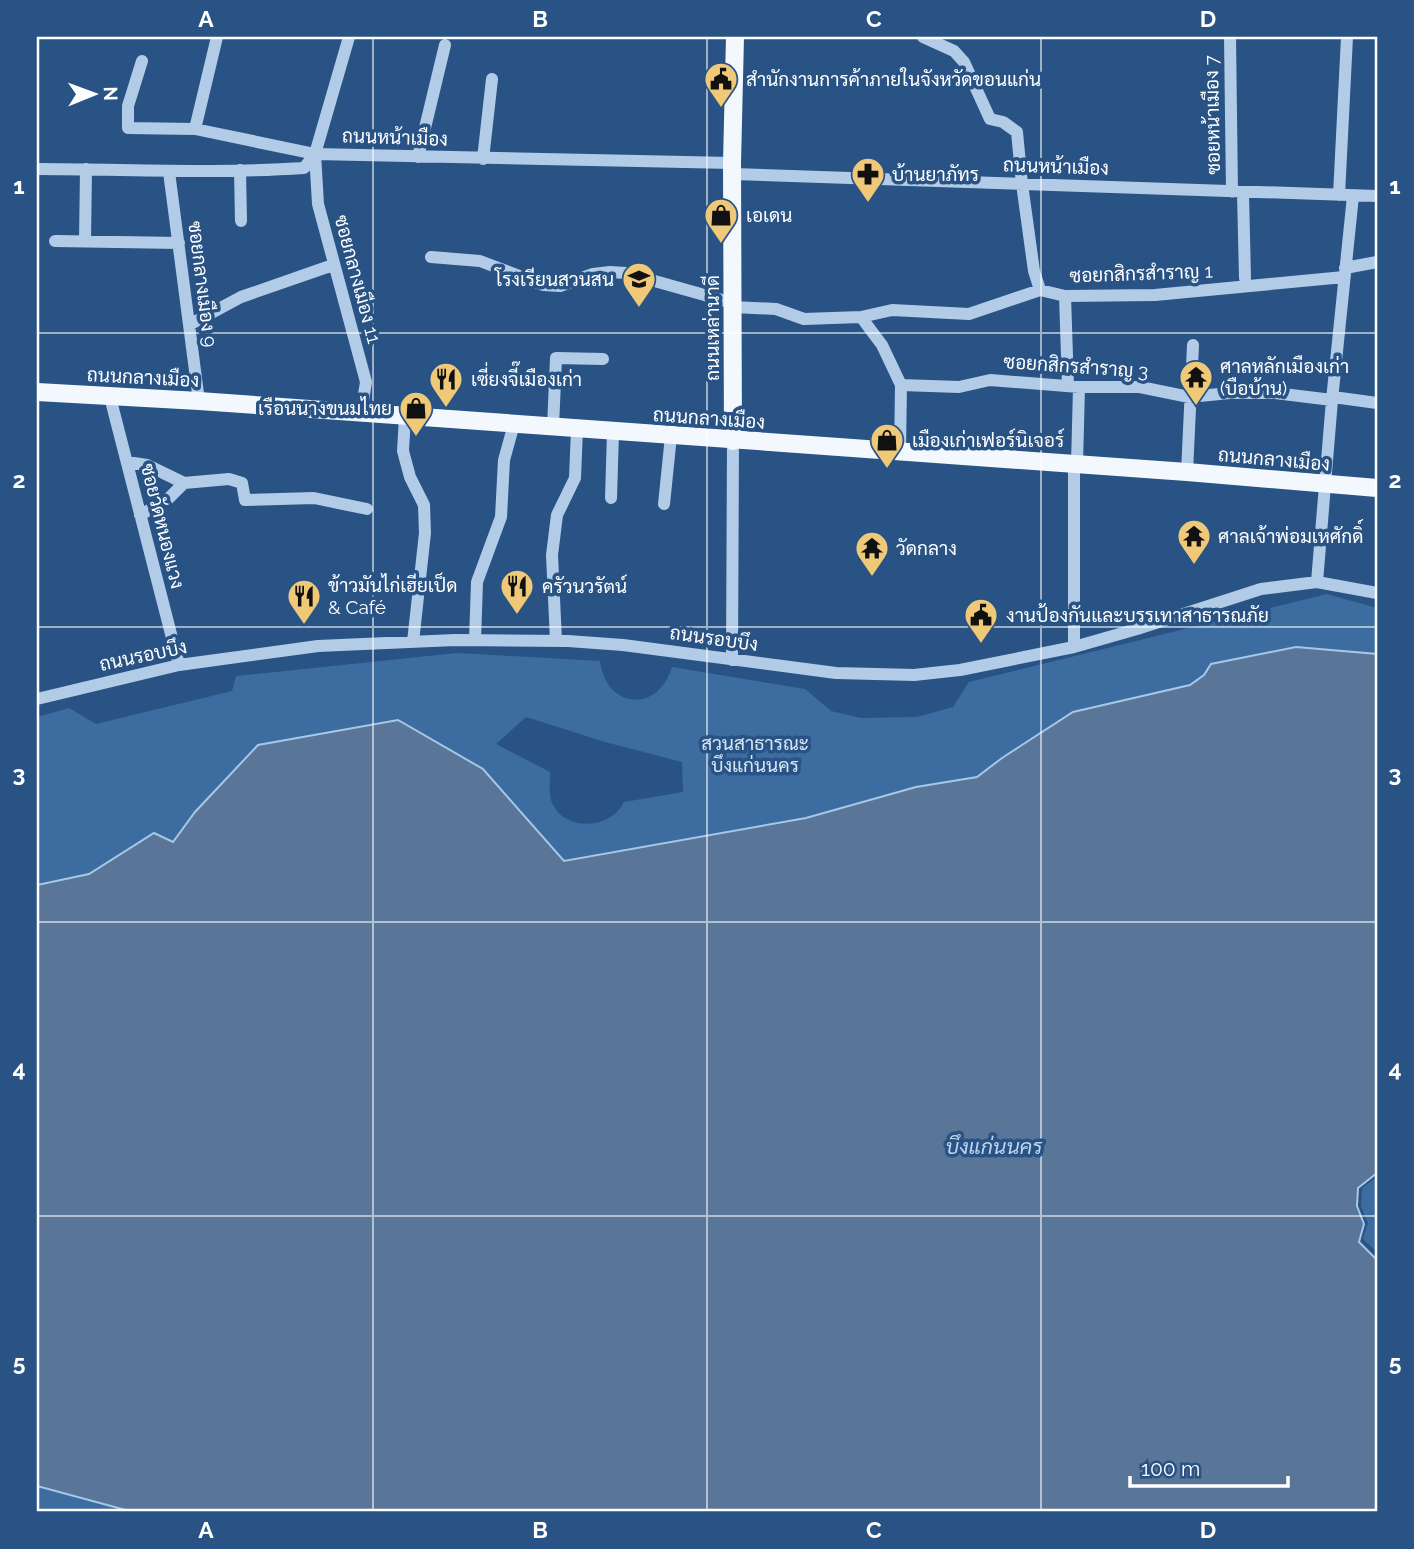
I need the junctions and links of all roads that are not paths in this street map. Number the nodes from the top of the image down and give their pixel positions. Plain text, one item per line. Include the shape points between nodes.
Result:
1 (217, 37) edge
2 (349, 37) edge
3 (735, 37) edge
4 (923, 37) edge
5 (1230, 37) edge
6 (1347, 37) edge
7 (445, 45) dead end
8 (142, 61) dead end
9 (492, 79) dead end
10 (195, 129) junction
11 (315, 154) junction
12 (418, 157) junction
13 (483, 159) junction
14 (732, 168) junction
15 (37, 169) edge
16 (86, 169) junction
17 (240, 170) junction
18 (169, 172) junction
19 (1022, 184) junction
20 (1238, 192) junction
21 (1339, 195) junction
22 (1353, 196) junction
23 (1377, 196) edge
24 (241, 221) dead end
25 (55, 241) dead end
26 (85, 242) junction
27 (180, 243) junction
28 (431, 257) dead end
29 (1377, 262) edge
30 (334, 265) junction
31 (1345, 272) junction
32 (1245, 278) dead end
33 (1040, 290) junction
34 (1065, 296) junction
35 (733, 305) junction
36 (861, 317) junction
37 (189, 325) junction
38 (1193, 345) dead end
39 (603, 359) dead end
40 (901, 385) junction
41 (1073, 386) junction
42 (37, 391) edge
43 (110, 397) junction
44 (1189, 397) junction
45 (1332, 398) junction
46 (199, 401) junction
47 (1377, 403) edge
48 (361, 413) junction
49 (405, 416) junction
50 (514, 424) junction
51 (553, 427) junction
52 (577, 429) junction
53 (612, 432) junction
54 (671, 436) junction
55 (733, 441) junction
56 (900, 451) junction
57 (127, 462) junction
58 (1076, 464) junction
59 (1187, 472) junction
60 (184, 483) junction
61 (1327, 485) junction
62 (1377, 488) edge
63 (611, 498) dead end
64 (664, 504) dead end
65 (367, 509) dead end
66 (140, 515) junction
67 (1317, 582) junction
68 (1377, 593) edge
69 (475, 640) junction
70 (556, 641) junction
71 (413, 642) junction
72 (1074, 647) junction
73 (732, 660) junction
74 (179, 665) junction
75 (37, 699) edge

1 - 10 street
2 - 11 street, ซอยกลางเมือง 11
3 - 14 main road, ถนนเหล่านาดี
4 - 19 street via 954,51 964,62 990,119 1017,132
5 - 20 street, ซอยหน้าเมือง 7
6 - 21 street
7 - 12 street
8 - 10 street, ถนนหน้าเมือง via 128,106 128,128
9 - 13 street
10 - 11 street, ถนนหน้าเมือง
11 - 12 street, ถนนหน้าเมือง
11 - 17 street via 304,168
11 - 30 street, ซอยกลางเมือง 11 via 318,204
12 - 13 street, ถนนหน้าเมือง
13 - 14 street, ถนนหน้าเมือง
14 - 19 street, ถนนหน้าเมือง
14 - 35 main road, ถนนเหล่านาดี
15 - 16 street
16 - 18 street
16 - 26 street
17 - 18 street
17 - 24 street
18 - 27 street, ซอยกลางเมือง 9
19 - 20 street, ถนนหน้าเมือง
19 - 33 street
20 - 21 street, ถนนหน้าเมือง
20 - 32 street, ซอยหน้าเมือง 7
21 - 22 street, ถนนหน้าเมือง
22 - 23 street, ถนนหน้าเมือง
22 - 31 street
25 - 26 street
26 - 27 street
27 - 37 street, ซอยกลางเมือง 9
28 - 35 street via 480,261 543,285 560,286 593,274 626,273
29 - 31 street, ซอยกสิกรสำราญ 1
30 - 37 street via 242,297
30 - 48 street, ซอยกลางเมือง 11 via 366,382
31 - 34 street, ซอยกสิกรสำราญ 1 via 1155,295
31 - 45 street
33 - 34 street, ซอยกสิกรสำราญ 1
33 - 36 street via 968,314 892,310
34 - 41 street
35 - 36 street via 776,309 804,319
35 - 55 main road, ถนนเหล่านาดี
36 - 40 street via 882,345
37 - 46 street, ซอยกลางเมือง 9
38 - 44 street
39 - 51 street via 556,358
40 - 41 street, ซอยกสิกรสำราญ 3 via 959,387 990,380
40 - 56 street
41 - 44 street, ซอยกสิกรสำราญ 3 via 1140,387
41 - 58 street
42 - 43 main road, ถนนกลางเมือง
43 - 46 main road, ถนนกลางเมือง
43 - 57 street, ซอยวัดหนองแวง
44 - 45 street, ซอยกสิกรสำราญ 3 via 1275,393
44 - 59 street
45 - 47 street, ซอยกสิกรสำราญ 3
45 - 61 street
46 - 48 main road, ถนนกลางเมือง
48 - 49 main road, ถนนกลางเมือง
49 - 50 main road, ถนนกลางเมือง
49 - 71 street via 403,451 424,505 425,533
50 - 51 main road, ถนนกลางเมือง
50 - 69 street via 504,460 501,517 477,582
51 - 52 main road, ถนนกลางเมือง
52 - 53 main road, ถนนกลางเมือง
52 - 70 street via 575,478 557,515 552,555
53 - 54 main road, ถนนกลางเมือง
53 - 63 street
54 - 55 main road, ถนนกลางเมือง
54 - 64 street
55 - 56 main road, ถนนกลางเมือง
55 - 73 street, ถนนเหล่านาดี
56 - 58 main road, ถนนกลางเมือง
57 - 60 street via 147,465
57 - 66 street, ซอยวัดหนองแวง
58 - 59 main road, ถนนกลางเมือง
58 - 72 street
59 - 61 main road, ถนนกลางเมือง
60 - 65 street via 229,479 242,483 245,500 314,498
60 - 66 street via 166,501
61 - 62 main road, ถนนกลางเมือง
61 - 67 street
66 - 74 street, ซอยวัดหนองแวง
67 - 68 street, ถนนรอบบึง
67 - 72 street, ถนนรอบบึง via 1261,589
69 - 70 street, ถนนรอบบึง
69 - 71 street, ถนนรอบบึง
70 - 73 street, ถนนรอบบึง
71 - 74 street, ถนนรอบบึง via 318,646
72 - 73 street, ถนนรอบบึง via 914,675 836,673
74 - 75 street, ถนนรอบบึง

